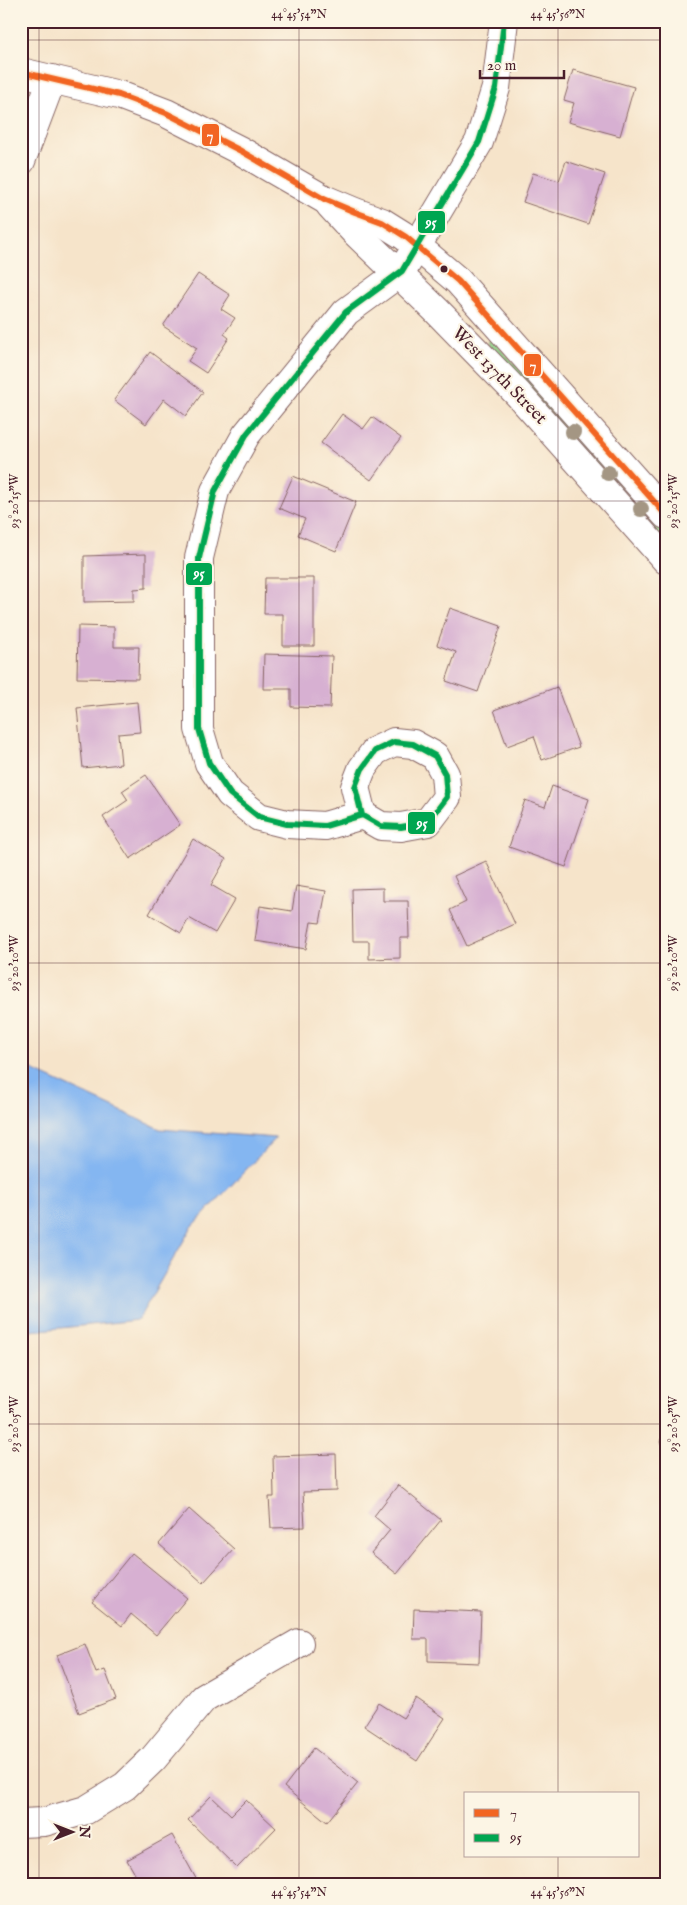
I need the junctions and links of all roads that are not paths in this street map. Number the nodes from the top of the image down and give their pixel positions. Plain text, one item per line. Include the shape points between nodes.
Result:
1 (504, 21) edge
2 (21, 72) edge
3 (52, 79) junction
4 (21, 161) edge
5 (324, 199) junction
6 (417, 246) junction
7 (398, 274) junction
8 (666, 514) edge
9 (666, 560) edge
10 (362, 815) dead end
11 (298, 1643) dead end
12 (21, 1823) edge

1 - 6 street via 496,88 479,142
2 - 3 street, West 137th Street
3 - 4 street
3 - 5 street, West 137th Street via 119,95 166,113
5 - 6 street, West 137th Street via 382,222
5 - 7 street, West 137th Street
6 - 7 street
6 - 8 street, West 137th Street via 458,281
7 - 9 street, West 137th Street via 518,394
7 - 10 street via 346,312 246,435 215,490 199,558 199,730 209,763 230,794 259,817 287,824 325,826
11 - 12 street via 204,1698 126,1786 86,1810 44,1822

